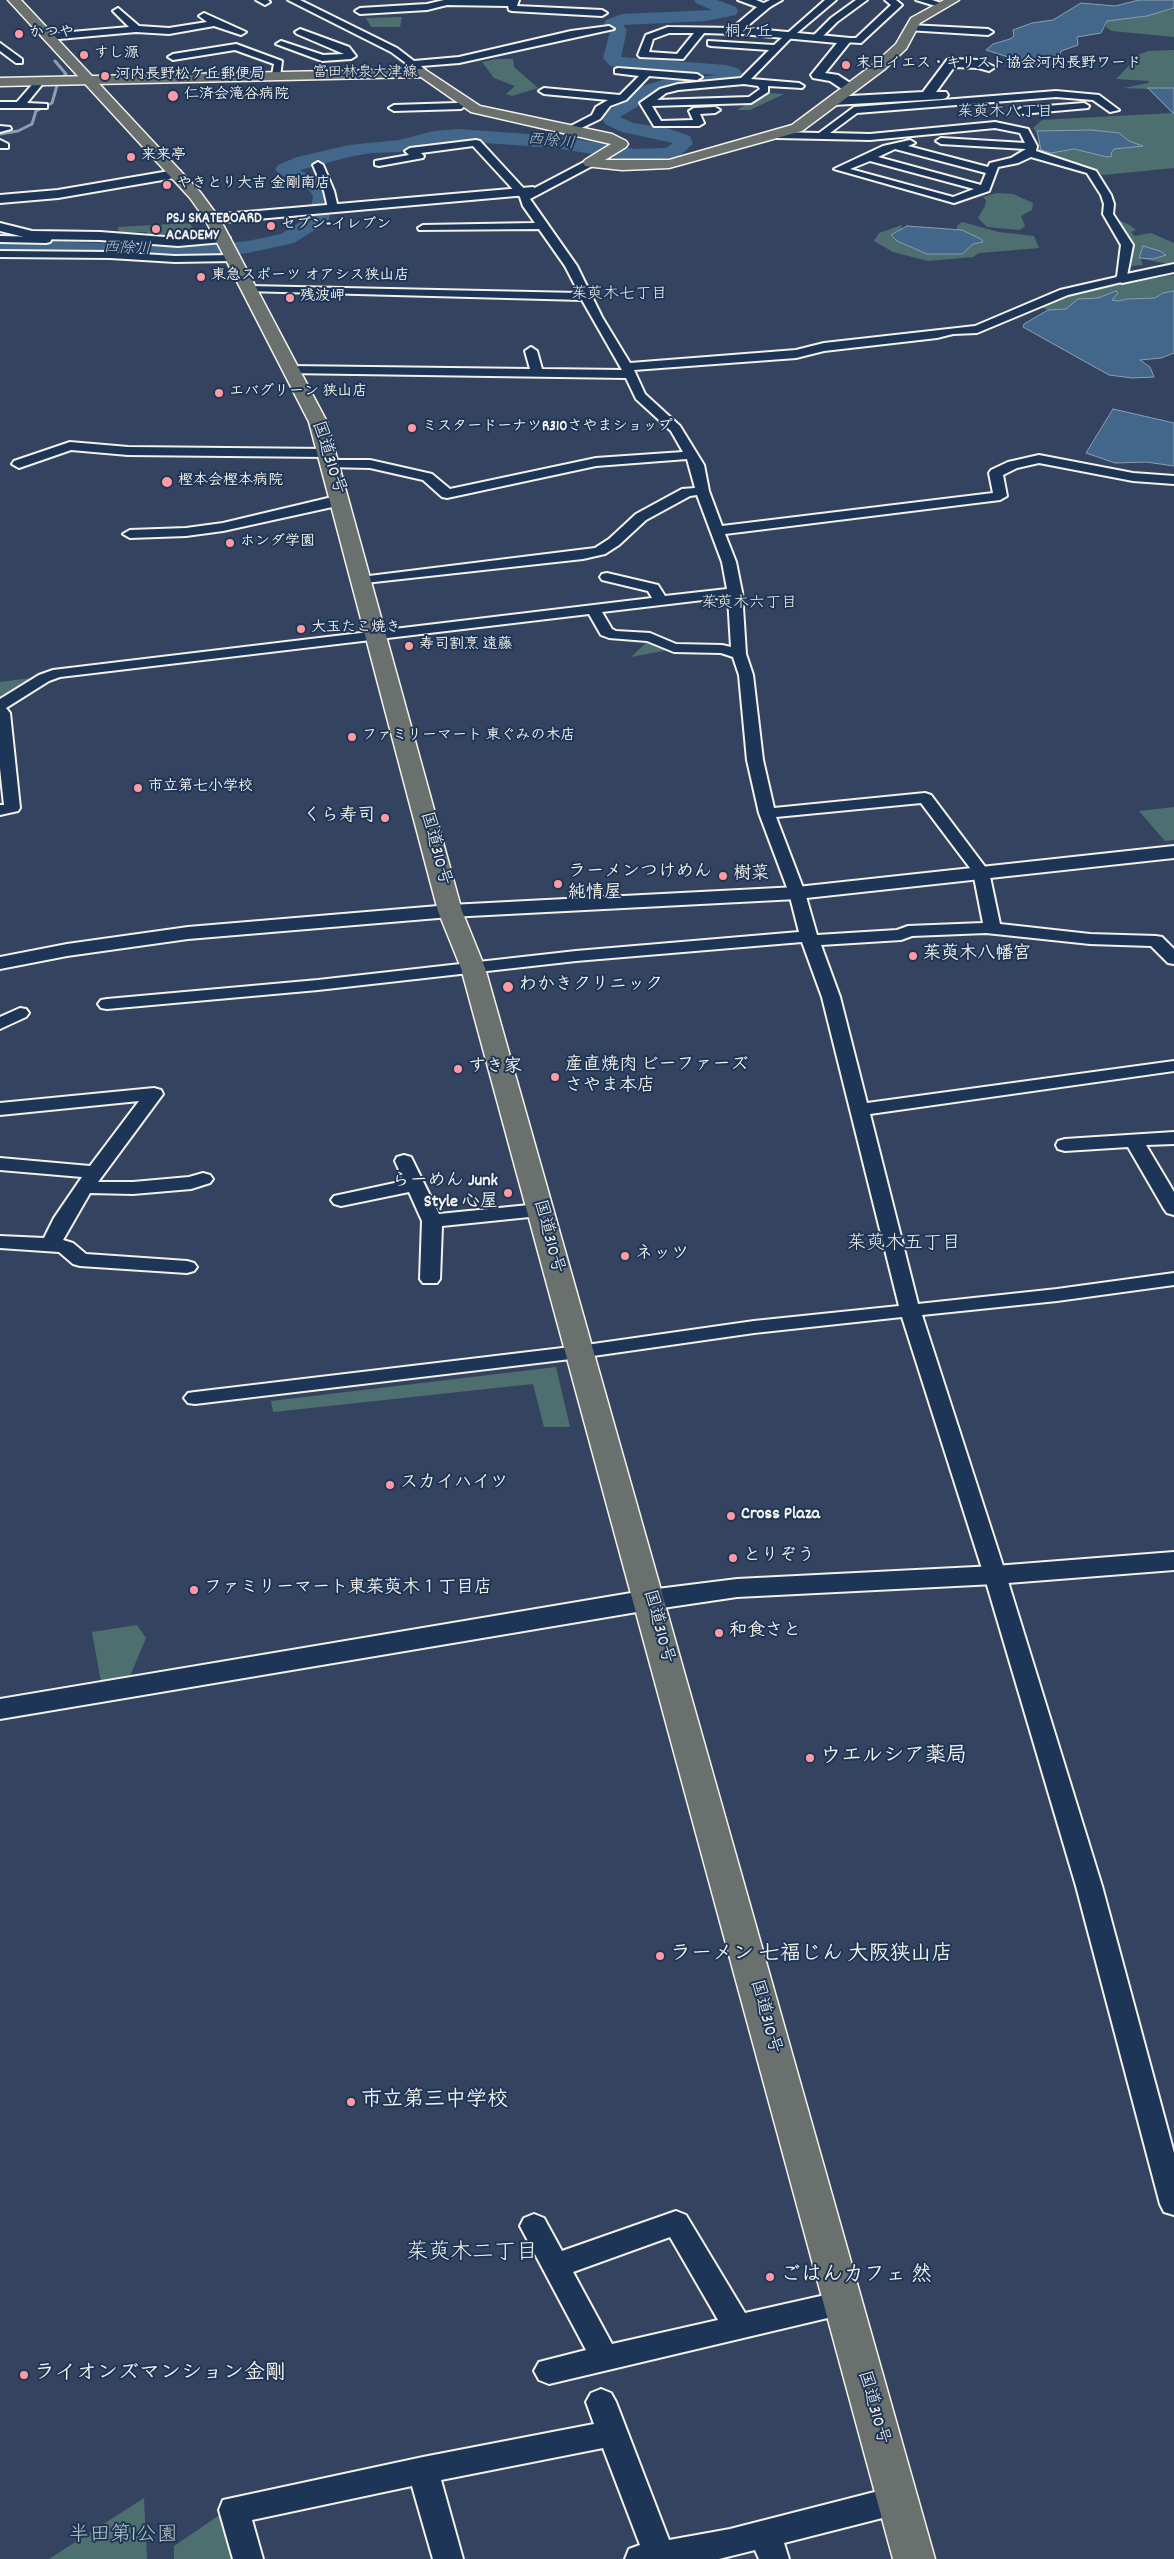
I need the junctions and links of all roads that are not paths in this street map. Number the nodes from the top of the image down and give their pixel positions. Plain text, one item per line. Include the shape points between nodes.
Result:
1 (14, 0) edge
2 (294, 0) edge
3 (744, 0) edge
4 (777, 0) edge
5 (831, 0) edge
6 (862, 0) edge
7 (890, 0) edge
8 (922, 0) edge
9 (446, 1) edge
10 (513, 2) edge
11 (948, 3) edge
12 (562, 5) edge
13 (765, 6) junction
14 (118, 11) dead end
15 (602, 12) dead end
16 (193, 16) dead end
17 (167, 20) dead end
18 (215, 24) junction
19 (134, 27) junction
20 (910, 28) junction
21 (551, 29) dead end
22 (609, 29) dead end
23 (702, 30) junction
24 (156, 31) junction
25 (735, 31) junction
26 (241, 32) dead end
27 (300, 32) dead end
28 (988, 32) dead end
29 (572, 34) junction
30 (788, 36) junction
31 (48, 37) junction
32 (312, 37) junction
33 (816, 38) junction
34 (846, 40) junction
35 (691, 41) junction
36 (167, 42) dead end
37 (0, 46) edge
38 (273, 46) junction
39 (776, 48) junction
40 (394, 50) junction
41 (177, 56) dead end
42 (19, 60) dead end
43 (254, 61) junction
44 (759, 64) junction
45 (771, 65) dead end
46 (990, 67) dead end
47 (419, 69) junction
48 (624, 71) dead end
49 (647, 73) junction
50 (277, 76) junction
51 (704, 77) dead end
52 (88, 80) junction
53 (40, 81) junction
54 (0, 82) edge
55 (744, 82) junction
56 (761, 83) junction
57 (799, 86) dead end
58 (848, 88) junction
59 (544, 91) dead end
60 (568, 93) junction
61 (942, 95) dead end
62 (927, 96) junction
63 (623, 98) junction
64 (1006, 99) junction
65 (752, 100) junction
66 (833, 101) junction
67 (465, 102) junction
68 (907, 102) junction
69 (645, 103) junction
70 (0, 105) edge
71 (20, 105) junction
72 (43, 106) dead end
73 (394, 108) dead end
74 (407, 108) junction
75 (600, 109) junction
76 (925, 118) dead end
77 (409, 120) dead end
78 (836, 124) junction
79 (859, 126) dead end
80 (571, 130) junction
81 (777, 136) junction
82 (824, 137) junction
83 (988, 143) junction
84 (894, 146) junction
85 (1031, 149) junction
86 (869, 158) junction
87 (596, 159) junction
88 (949, 160) junction
89 (379, 163) dead end
90 (318, 164) dead end
91 (991, 171) junction
92 (175, 174) junction
93 (985, 189) junction
94 (527, 193) junction
95 (0, 199) edge
96 (331, 209) junction
97 (212, 219) junction
98 (542, 226) junction
99 (0, 227) edge
100 (423, 228) dead end
101 (48, 235) junction
102 (0, 239) edge
103 (227, 249) junction
104 (0, 254) edge
105 (1174, 268) edge
106 (1122, 279) junction
107 (249, 290) junction
108 (587, 297) junction
109 (531, 351) dead end
110 (291, 370) junction
111 (628, 371) junction
112 (537, 373) junction
113 (691, 454) junction
114 (328, 458) junction
115 (20, 464) dead end
116 (1174, 480) edge
117 (1174, 485) edge
118 (1174, 490) edge
119 (702, 491) junction
120 (341, 501) junction
121 (716, 531) junction
122 (130, 534) dead end
123 (607, 577) dead end
124 (361, 581) junction
125 (735, 592) junction
126 (661, 601) junction
127 (592, 609) junction
128 (377, 634) junction
129 (740, 654) junction
130 (0, 705) edge
131 (0, 711) edge
132 (0, 810) edge
133 (767, 813) junction
134 (1174, 852) edge
135 (981, 872) junction
136 (797, 892) junction
137 (450, 911) junction
138 (993, 930) junction
139 (810, 938) junction
140 (1174, 959) edge
141 (0, 963) edge
142 (473, 968) junction
143 (107, 1004) dead end
144 (20, 1013) dead end
145 (0, 1024) edge
146 (1174, 1066) edge
147 (0, 1110) edge
148 (860, 1110) junction
149 (1174, 1138) edge
150 (1135, 1142) junction
151 (1066, 1145) dead end
152 (404, 1161) dead end
153 (0, 1164) edge
154 (203, 1179) dead end
155 (89, 1180) junction
156 (415, 1185) junction
157 (341, 1200) dead end
158 (1174, 1209) edge
159 (539, 1210) junction
160 (432, 1221) junction
161 (0, 1242) edge
162 (51, 1244) junction
163 (187, 1267) dead end
164 (430, 1279) dead end
165 (1174, 1279) edge
166 (910, 1311) junction
167 (579, 1352) junction
168 (195, 1398) dead end
169 (1174, 1561) edge
170 (995, 1575) junction
171 (649, 1600) junction
172 (0, 1709) edge
173 (1174, 2204) edge
174 (534, 2226) dead end
175 (555, 2266) junction
176 (843, 2303) junction
177 (738, 2327) junction
178 (605, 2358) junction
179 (549, 2370) dead end
180 (601, 2402) dead end
181 (614, 2434) junction
182 (423, 2470) junction
183 (898, 2500) junction
184 (769, 2546) edge
185 (649, 2557) edge
186 (248, 2559) edge
187 (448, 2559) edge
188 (914, 2559) edge

1 - 31 main road, 国道310号
2 - 40 street
3 - 13 street
4 - 13 street
5 - 30 street
6 - 33 street
7 - 34 street via 898,5 858,41
8 - 11 street
9 - 10 street
9 - 40 street via 427,7 357,8
10 - 12 street via 512,8
11 - 20 main road via 915,21
12 - 15 street
13 - 25 street
14 - 19 street
16 - 18 street via 202,15
17 - 19 street
18 - 24 street
18 - 26 street
19 - 24 street
19 - 31 street
20 - 28 street via 970,35
20 - 58 main road via 900,46 880,66
21 - 29 street
22 - 29 street
23 - 25 street
23 - 35 street
23 - 35 street via 668,30 649,37 643,55 680,57 688,54
24 - 36 street
25 - 30 street
27 - 32 street
29 - 47 street
30 - 33 street
30 - 39 street
31 - 52 main road, 国道310号
32 - 38 street
32 - 38 street via 346,49 351,56 322,58
33 - 34 street
34 - 58 street via 817,75 834,78
35 - 39 street
37 - 42 street
38 - 43 street
39 - 44 street
40 - 47 street
41 - 43 street via 195,63
43 - 50 main road, 富田林泉大津線
43 - 50 street via 279,63
43 - 52 main road, 富田林泉大津線
44 - 45 street
44 - 55 street
46 - 62 street via 951,63
47 - 50 main road, 富田林泉大津線
47 - 67 main road, 富田林泉大津線
48 - 49 street
49 - 51 street
49 - 63 street
52 - 53 main road, 富田林泉大津線
52 - 92 main road, 国道310号
53 - 54 main road, 富田林泉大津線
53 - 71 street
55 - 56 street
55 - 69 street via 678,87 663,91
56 - 57 street
56 - 65 street via 765,90
58 - 66 main road
59 - 60 street
60 - 63 street
60 - 75 street via 562,99
61 - 62 street
62 - 68 street
63 - 75 street
64 - 64 street via 1016,111 1110,107 1096,96 1056,94
64 - 68 street
65 - 69 street
65 - 69 street via 735,110 694,111 699,123 658,124
66 - 68 street
66 - 81 main road via 798,128
67 - 74 street via 461,106
67 - 80 main road, 富田林泉大津線 via 491,113
68 - 76 street
68 - 78 street via 854,110
70 - 71 street
71 - 72 street
73 - 74 street
74 - 77 street
75 - 80 street via 596,117
78 - 79 street
78 - 82 street via 824,133
80 - 87 main road, 富田林泉大津線 via 612,138 621,144
81 - 82 street
81 - 87 main road via 669,164 622,166
82 - 85 street via 879,137 995,126 1024,131
83 - 84 street via 929,140
83 - 85 street
83 - 88 street
84 - 86 street
84 - 88 street
85 - 91 street via 1014,161 994,165
85 - 106 street via 1091,171 1106,195 1108,214 1127,245
86 - 93 street
86 - 93 street via 839,169 954,200
87 - 94 street
88 - 91 street
89 - 94 street via 419,156 410,152 476,143
90 - 96 street via 329,191
91 - 93 street
92 - 95 street via 58,194
92 - 97 main road, 国道310号
94 - 96 street
94 - 98 street via 528,206
96 - 97 street
97 - 103 main road, 国道310号
98 - 100 street
98 - 108 street via 572,266
99 - 101 street via 32,235
101 - 102 street via 46,240
101 - 103 street via 178,242
103 - 104 street via 175,259 110,254
103 - 107 main road, 国道310号
105 - 106 street
106 - 111 street via 1064,292 977,329 824,347 796,354
107 - 108 street
107 - 110 main road, 国道310号
108 - 111 street
109 - 112 street
110 - 112 street
110 - 114 main road, 国道310号 via 318,422
111 - 112 street
111 - 113 street via 640,396 670,422
113 - 114 street via 596,462 447,494 427,477
113 - 119 street via 697,465
114 - 115 street via 70,446
114 - 120 main road, 国道310号
116 - 121 street via 1133,477 1038,459 996,473 1000,496
117 - 118 street via 1171,487
119 - 121 street
119 - 124 street via 687,492 641,517 600,551
120 - 122 street via 223,527
120 - 124 main road, 国道310号
121 - 125 street via 729,562
123 - 126 street via 653,588
124 - 128 main road, 国道310号
125 - 126 street
125 - 129 street
126 - 127 street
127 - 128 street
127 - 129 street via 606,632 614,635 650,637 674,648 722,649
128 - 130 street via 58,673
128 - 137 main road, 国道310号
129 - 133 street via 746,675 755,760
131 - 132 street via 12,808
133 - 135 street via 925,798
133 - 136 street
134 - 135 street
135 - 136 street
135 - 138 street
136 - 137 street
136 - 139 street
137 - 141 street via 188,933
137 - 142 main road, 国道310号
138 - 139 street via 908,931 901,935
138 - 140 street via 1156,942
139 - 142 street via 615,952
139 - 148 street via 832,997
142 - 143 street
142 - 159 main road, 国道310号
144 - 145 street
146 - 148 street
147 - 155 street via 154,1094
148 - 166 street
149 - 150 street
150 - 151 street
150 - 158 street
152 - 156 street
153 - 155 street
154 - 155 street via 133,1188
155 - 162 street
156 - 157 street
156 - 160 street
159 - 160 street
159 - 167 main road, 国道310号
160 - 164 street
161 - 162 street
162 - 163 street via 66,1247 80,1260
165 - 166 street
166 - 167 street via 754,1327
166 - 170 street
167 - 168 street
167 - 171 main road, 国道310号
169 - 170 street
170 - 171 street via 737,1588
170 - 173 street via 1089,1886
171 - 172 street
171 - 176 main road, 国道310号
174 - 175 street
175 - 177 street via 676,2222
175 - 178 street
176 - 177 street
176 - 183 main road, 国道310号
177 - 178 street
178 - 179 street
180 - 181 street
181 - 182 street
181 - 185 street
182 - 186 street via 234,2510
182 - 187 street
183 - 184 street
183 - 188 main road, 国道310号
184 - 185 street via 730,2544

